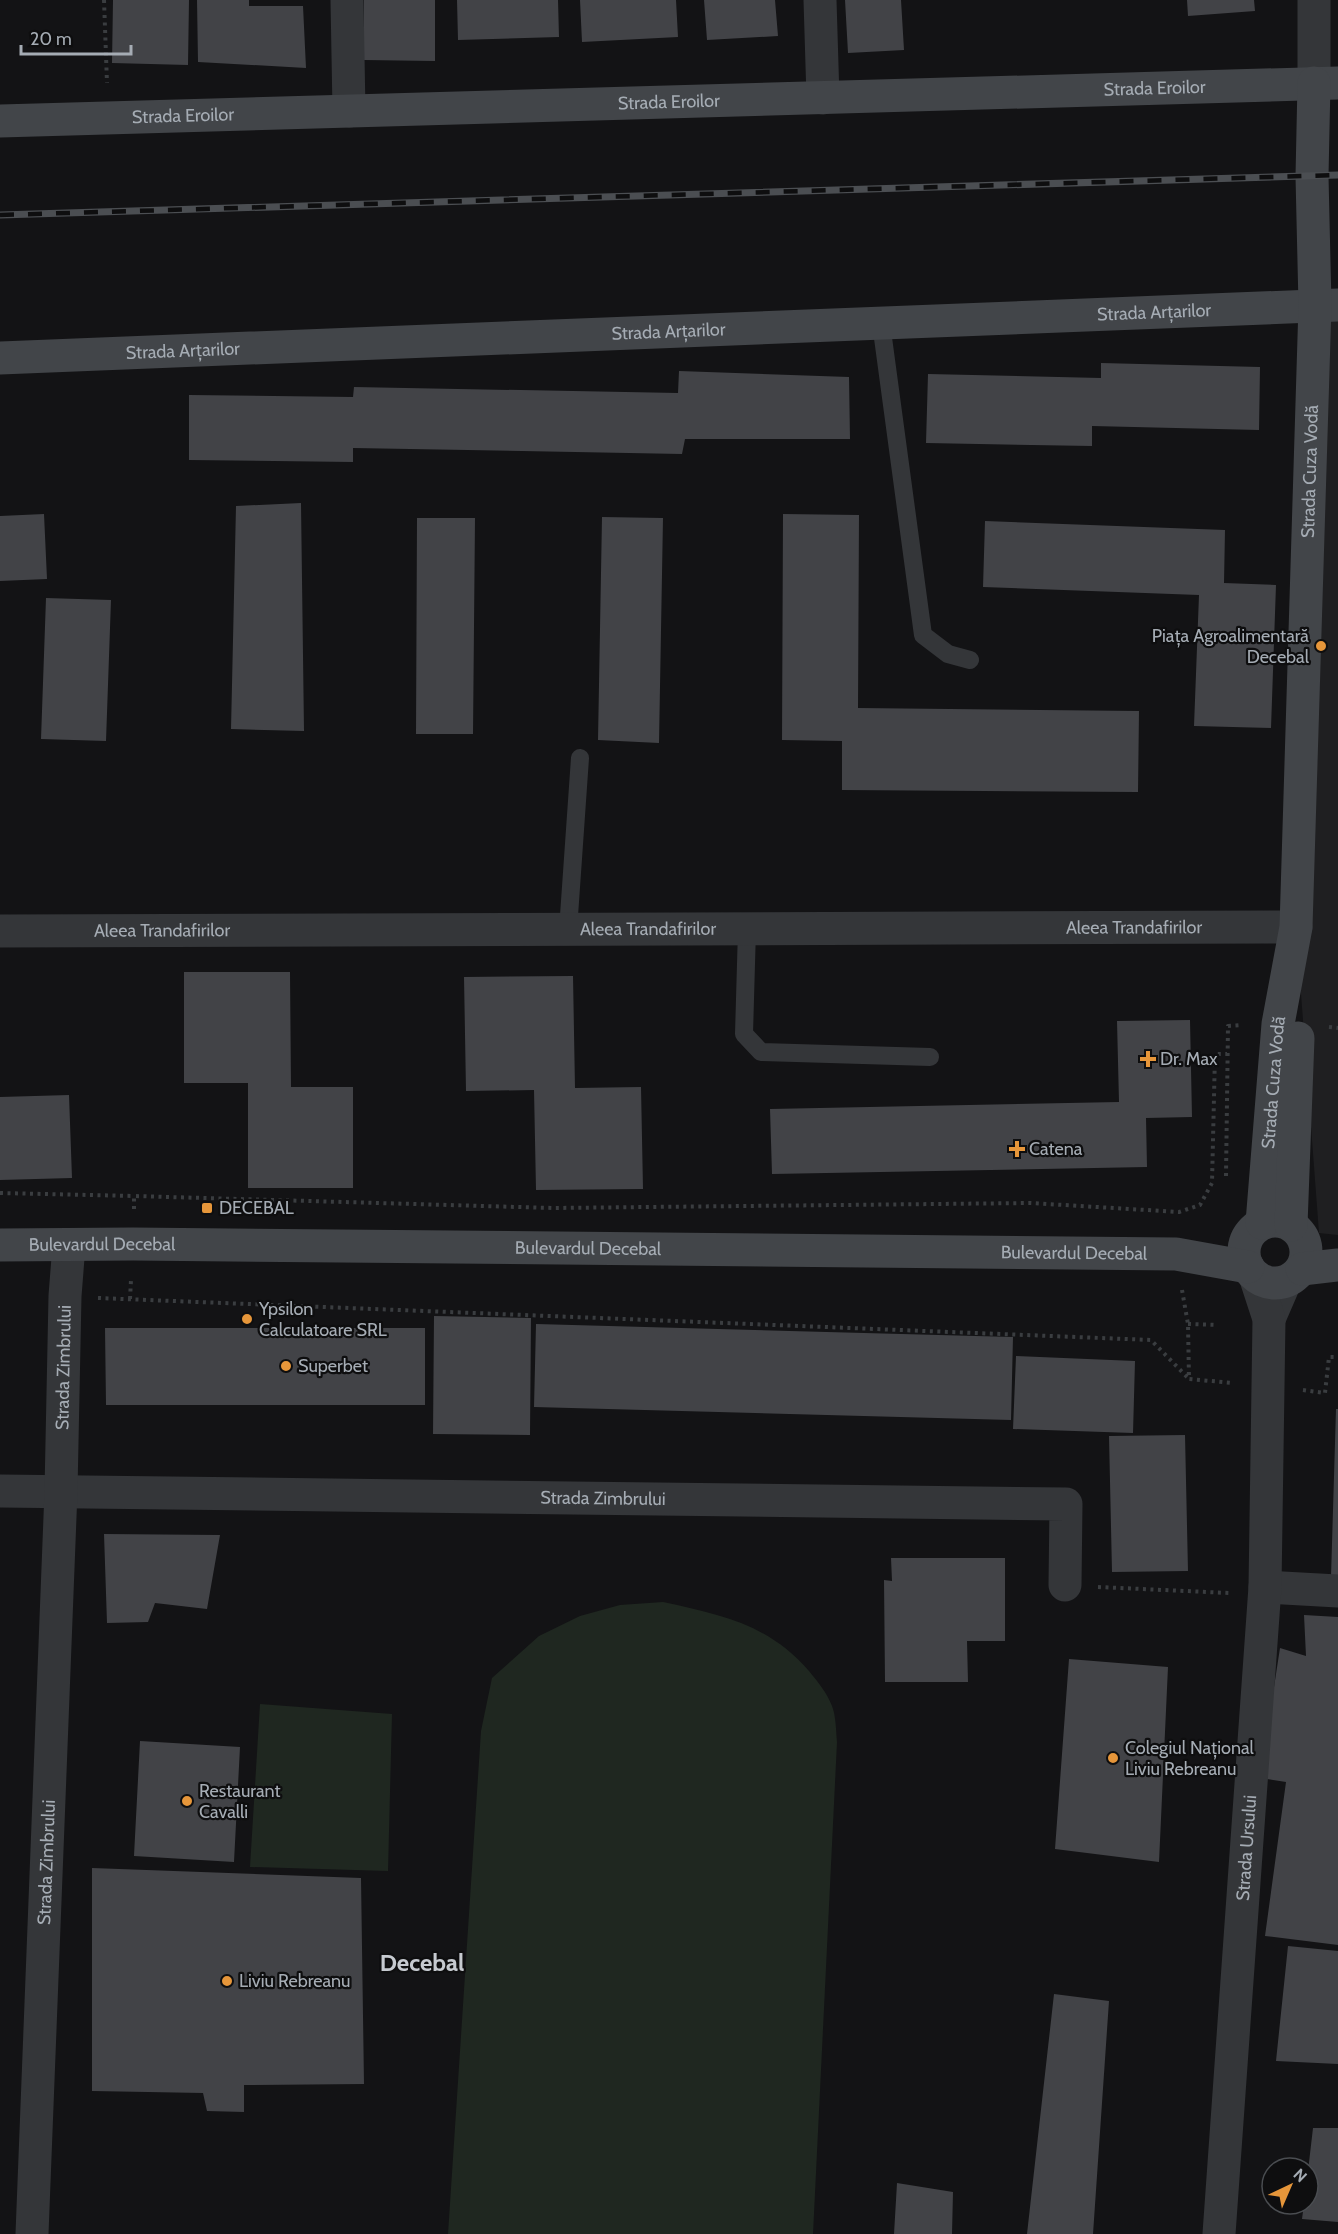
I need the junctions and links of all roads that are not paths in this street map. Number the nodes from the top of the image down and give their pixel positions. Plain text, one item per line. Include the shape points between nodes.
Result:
1 (347, 0) edge
2 (820, 0) edge
3 (1314, 0) edge
4 (1326, 83) edge
5 (823, 98) junction
6 (349, 111) junction
7 (0, 121) edge
8 (1326, 305) edge
9 (881, 323) junction
10 (0, 358) edge
11 (970, 660) dead end
12 (580, 758) dead end
13 (747, 929) junction
14 (568, 930) junction
15 (0, 931) edge
16 (1295, 935) junction
17 (930, 1057) dead end
18 (0, 1245) edge
19 (69, 1245) junction
20 (1338, 1251) edge
21 (1274, 1252) junction
22 (1338, 1265) edge
23 (0, 1491) edge
24 (61, 1491) junction
25 (1065, 1585) road end
26 (1265, 1591) junction
27 (1338, 1591) edge
28 (32, 2234) edge
29 (1219, 2234) edge

1 - 6 street
2 - 5 street
3 - 4 street, Strada Cuza Vodă
4 - 5 street, Strada Eroilor
4 - 8 street, Strada Cuza Vodă via 1312,176
5 - 6 street, Strada Eroilor
6 - 7 street, Strada Eroilor
8 - 9 street, Strada Arțarilor
8 - 16 street, Strada Cuza Vodă
9 - 10 street, Strada Arțarilor
9 - 11 lane via 923,635 948,654
12 - 14 lane
13 - 14 street, Aleea Trandafirilor
13 - 16 street, Aleea Trandafirilor
13 - 17 lane via 744,1034 761,1052
14 - 15 street, Aleea Trandafirilor
16 - 21 street, Strada Cuza Vodă via 1278,1024
18 - 19 street, Bulevardul Decebal
19 - 21 street, Bulevardul Decebal
19 - 24 street, Strada Zimbrului
20 - 21 street, Bulevardul Decebal
21 - 22 street, Bulevardul Decebal
21 - 26 street, Strada Ursului via 1269,1319
23 - 24 street
24 - 25 street, Strada Zimbrului via 1066,1504
24 - 28 street, Strada Zimbrului
26 - 27 street
26 - 29 street, Strada Ursului

